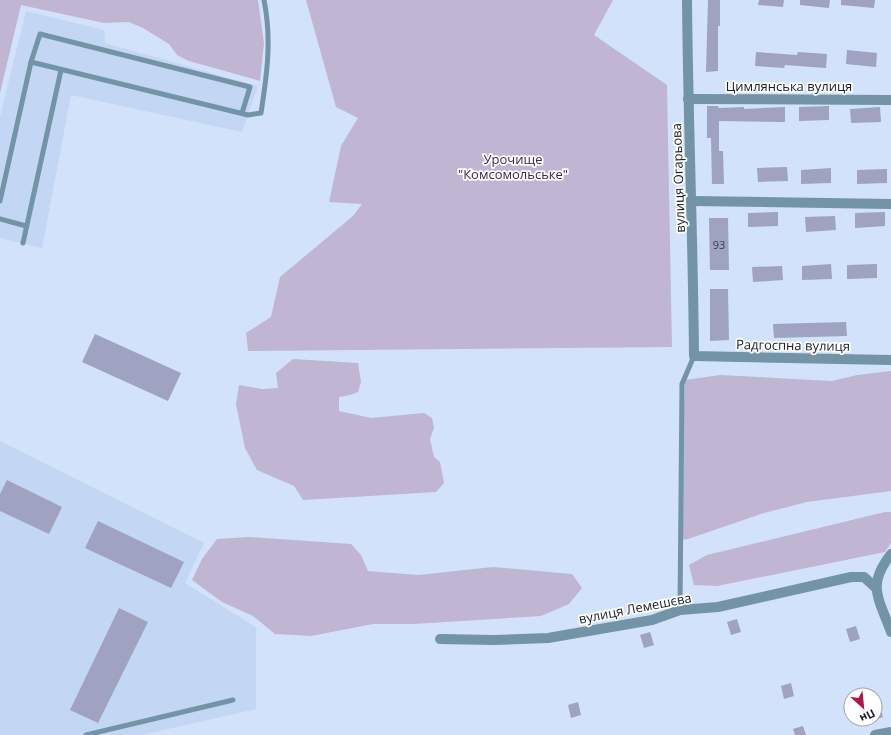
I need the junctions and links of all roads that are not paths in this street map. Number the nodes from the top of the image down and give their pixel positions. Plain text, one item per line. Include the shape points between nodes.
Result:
1 (264, 0) edge
2 (687, 0) edge
3 (31, 62) junction
4 (61, 70) junction
5 (688, 99) junction
6 (891, 100) edge
7 (242, 113) junction
8 (0, 201) edge
9 (692, 201) junction
10 (891, 204) edge
11 (0, 219) edge
12 (26, 226) junction
13 (23, 244) dead end
14 (694, 356) junction
15 (891, 360) edge
16 (891, 554) edge
17 (876, 588) junction
18 (680, 610) junction
19 (891, 632) edge
20 (440, 639) dead end
21 (233, 700) dead end
22 (891, 732) edge
23 (86, 735) edge
24 (875, 735) edge

1 - 7 lane via 268,24 268,62 261,113
2 - 5 street, вулиця Огарьова
3 - 4 lane
3 - 7 lane via 40,34 250,87
3 - 8 lane
4 - 7 lane
4 - 12 lane
5 - 6 street, Цимлянська вулиця
5 - 9 street, вулиця Огарьова
9 - 10 street
9 - 14 street, вулиця Огарьова
11 - 12 lane
12 - 13 lane
14 - 15 street, Радгоспна вулиця
14 - 18 lane via 682,384
16 - 17 street via 877,575
17 - 18 street, вулиця Лемешєва via 864,577 851,576 718,607
17 - 19 street
18 - 20 street, вулиця Лемешєва via 652,620 548,638
21 - 23 lane
22 - 24 street

